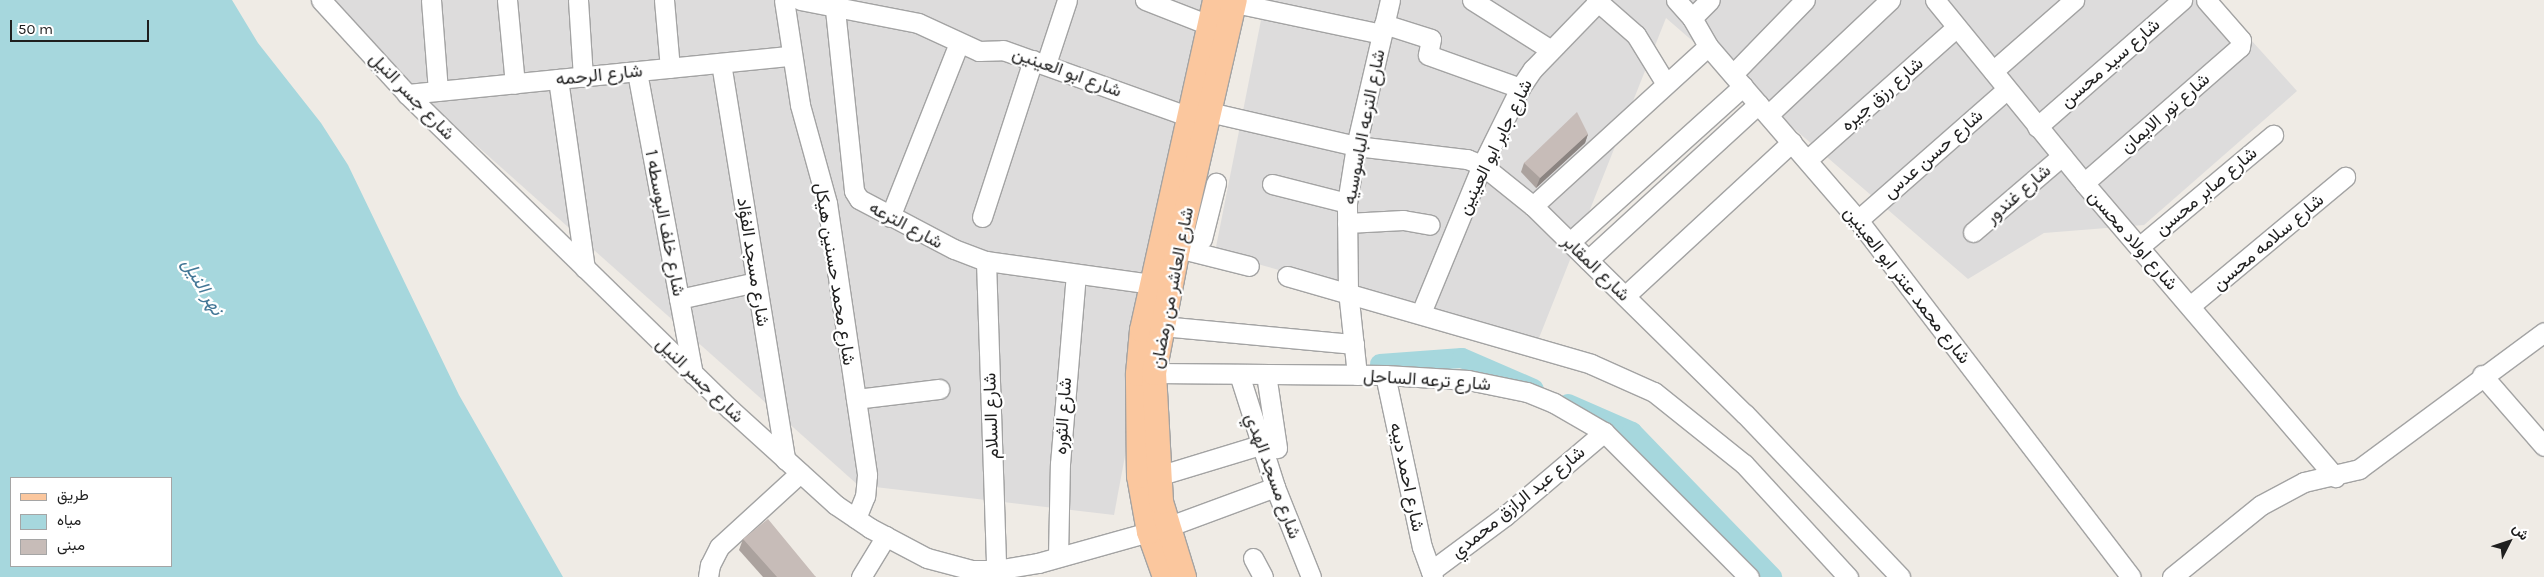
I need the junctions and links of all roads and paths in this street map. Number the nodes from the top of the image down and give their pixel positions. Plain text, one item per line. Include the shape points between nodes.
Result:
1 (321, 0) edge
2 (431, 0) edge
3 (507, 0) edge
4 (578, 0) edge
5 (664, 0) edge
6 (784, 0) edge
7 (800, 0) edge
8 (1067, 0) edge
9 (1145, 0) edge
10 (1390, 0) edge
11 (1472, 0) edge
12 (1676, 0) edge
13 (1710, 0) edge
14 (1805, 0) edge
15 (1890, 0) edge
16 (2074, 0) edge
17 (2182, 0) edge
18 (2206, 0) edge
19 (1228, 1) edge
20 (1597, 1) edge
21 (835, 3) edge
22 (1944, 3) edge
23 (1692, 18) junction
24 (1209, 26) junction
25 (1957, 28) junction
26 (1383, 29) junction
27 (959, 44) junction
28 (1708, 46) junction
29 (1551, 50) junction
30 (791, 56) junction
31 (1040, 62) junction
32 (721, 63) junction
33 (670, 68) junction
34 (1993, 71) junction
35 (637, 72) junction
36 (583, 77) junction
37 (558, 80) junction
38 (1738, 80) junction
39 (515, 84) junction
40 (1666, 84) junction
41 (1520, 88) junction
42 (2007, 89) junction
43 (438, 91) junction
44 (407, 94) junction
45 (1763, 109) junction
46 (1199, 114) junction
47 (2038, 126) junction
48 (2273, 135) dead end
49 (1792, 142) junction
50 (1356, 146) junction
51 (2062, 156) junction
52 (1807, 160) junction
53 (1482, 165) junction
54 (2346, 177) dead end
55 (2084, 183) junction
56 (1272, 184) dead end
57 (1347, 203) junction
58 (1533, 206) junction
59 (890, 217) junction
60 (982, 217) dead end
61 (1858, 220) junction
62 (1347, 223) junction
63 (1430, 225) dead end
64 (1974, 232) dead end
65 (1570, 242) junction
66 (1190, 245) junction
67 (2139, 247) junction
68 (1588, 260) junction
69 (986, 261) junction
70 (1249, 266) dead end
71 (585, 268) junction
72 (1076, 275) junction
73 (1287, 276) dead end
74 (756, 282) junction
75 (1152, 284) junction
76 (1348, 291) junction
77 (1625, 296) junction
78 (679, 298) junction
79 (2190, 306) junction
80 (1421, 313) junction
81 (1162, 326) junction
82 (2544, 332) edge
83 (1354, 344) junction
84 (1154, 373) junction
85 (693, 374) junction
86 (1239, 374) junction
87 (1266, 374) junction
88 (1357, 374) junction
89 (1385, 375) junction
90 (2482, 375) junction
91 (938, 389) dead end
92 (856, 399) junction
93 (1604, 432) junction
94 (2544, 446) edge
95 (1268, 447) junction
96 (786, 460) junction
97 (800, 473) junction
98 (1158, 476) junction
99 (2335, 477) junction
100 (1275, 487) junction
101 (856, 518) junction
102 (1158, 530) junction
103 (886, 536) junction
104 (1058, 556) junction
105 (1253, 558) dead end
106 (996, 570) junction
107 (973, 573) edge
108 (1432, 574) edge
109 (708, 577) edge
110 (861, 577) edge
111 (1165, 577) edge
112 (1184, 577) edge
113 (1263, 577) edge
114 (1311, 577) edge
115 (1748, 577) edge
116 (1848, 577) edge
117 (1900, 577) edge
118 (2131, 577) edge
119 (2172, 577) edge

1 - 44 street, شارع جسر النيل
2 - 43 street
3 - 39 street
4 - 36 street
5 - 33 street
6 - 30 street, شارع محمد حسنين هيكل
7 - 21 street, شارع ابو العينين
8 - 31 street
9 - 24 street
10 - 26 street, شارع الترعه الباسوسيه
11 - 29 street
12 - 23 street, شارع محمد عنتر ابو العينين
13 - 23 street
14 - 38 street
15 - 45 street
16 - 34 street
17 - 47 street, شارع سيد محسن
18 - 55 street, شارع نور الايمان via 2241,40 2238,49
19 - 24 main road, شارع العاشر من رمضان
19 - 26 street
19 - 46 main road, شارع العاشر من رمضان
20 - 29 street, شارع جابر ابو العينين
20 - 40 street via 1636,35
21 - 27 street, شارع ابو العينين via 918,23
21 - 59 street, شارع الترعه via 854,191 859,199
22 - 25 street, شارع اولاد محسن
23 - 28 street, شارع محمد عنتر ابو العينين
24 - 46 main road, شارع العاشر من رمضان
25 - 34 street, شارع اولاد محسن
25 - 52 street, شارع رزق جيره
26 - 41 street via 1430,39 1428,55
26 - 50 street, شارع الترعه الباسوسيه
27 - 31 street, شارع ابو العينين via 979,51 1000,48
27 - 59 street
28 - 38 street, شارع محمد عنتر ابو العينين
28 - 40 street
29 - 41 street, شارع جابر ابو العينين
30 - 32 street, شارع الرحمه
30 - 92 street, شارع محمد حسنين هيكل via 800,105 827,203
31 - 46 street, شارع ابو العينين
31 - 60 street
32 - 33 street, شارع الرحمه
32 - 74 street, شارع مسجد الفؤاد
33 - 35 street, شارع الرحمه
34 - 42 street, شارع اولاد محسن
35 - 36 street, شارع الرحمه
35 - 78 street, شارع خلف البوسطه 1
36 - 37 street, شارع الرحمه
37 - 39 street, شارع الرحمه
37 - 71 street
38 - 45 street, شارع محمد عنتر ابو العينين
38 - 65 street
39 - 43 street, شارع الرحمه
40 - 58 street
41 - 53 street, شارع جابر ابو العينين
42 - 47 street, شارع اولاد محسن
42 - 61 street, شارع حسن عدس
43 - 44 street, شارع الرحمه
44 - 71 street, شارع جسر النيل
45 - 49 street, شارع محمد عنتر ابو العينين
45 - 68 street
46 - 50 street, شارع المقابر
46 - 66 main road, شارع العاشر من رمضان via 1206,190
46 - 75 main road, شارع العاشر من رمضان
47 - 51 street, شارع اولاد محسن
48 - 67 street, شارع صابر محسن
49 - 52 street, شارع محمد عنتر ابو العينين
49 - 77 street
50 - 53 street, شارع المقابر via 1466,159
50 - 57 street, شارع الترعه الباسوسيه
51 - 55 street, شارع اولاد محسن
51 - 64 street, شارع غندور
52 - 61 street, شارع محمد عنتر ابو العينين
53 - 58 street, شارع المقابر
53 - 80 street, شارع جابر ابو العينين
54 - 79 street, شارع سلامه محسن
55 - 67 street, شارع اولاد محسن
56 - 57 street
57 - 62 street, شارع الترعه الباسوسيه
58 - 65 street, شارع المقابر
59 - 69 street, شارع الترعه
61 - 118 street, شارع محمد عنتر ابو العينين
62 - 63 street via 1403,220
62 - 76 street, شارع الترعه الباسوسيه
65 - 68 street, شارع المقابر
66 - 70 street
66 - 81 main road, شارع العاشر من رمضان
67 - 79 street, شارع اولاد محسن
68 - 77 street, شارع المقابر
69 - 72 street, شارع الترعه
69 - 106 street, شارع السلام
71 - 85 street, شارع جسر النيل
72 - 75 street, شارع الترعه
72 - 104 street, شارع الثوره via 1060,464
73 - 76 street
74 - 78 street
74 - 96 street, شارع مسجد الفؤاد
75 - 102 main road, شارع العاشر من رمضان via 1142,330 1137,435 1138,476
76 - 80 street
76 - 83 street, شارع الترعه الباسوسيه
77 - 117 street, شارع المقابر via 1745,414
78 - 85 street, شارع خلف البوسطه 1
79 - 99 street, شارع اولاد محسن
80 - 116 street via 1591,364 1654,392 1744,464
81 - 83 street
81 - 84 main road, شارع العاشر من رمضان
82 - 90 street
83 - 88 street, شارع الترعه الباسوسيه
84 - 86 street, شارع ترعه الساحل
84 - 98 main road, شارع العاشر من رمضان
85 - 96 street, شارع جسر النيل
86 - 87 street, شارع ترعه الساحل
86 - 95 street, شارع مسجد الهدي
87 - 88 street, شارع ترعه الساحل
87 - 95 street
88 - 89 street, شارع ترعه الساحل
89 - 93 street, شارع ترعه الساحل via 1498,384 1554,403
89 - 108 street, شارع احمد ديبه via 1422,547
90 - 94 street
90 - 99 street via 2358,469
91 - 92 street
92 - 101 street, شارع محمد حسنين هيكل via 867,475 865,496
93 - 108 street, شارع عبد الرازق محمدي
93 - 115 street, شارع ترعه الساحل
95 - 98 street
95 - 100 street, شارع مسجد الهدي
96 - 97 street, شارع جسر النيل
97 - 101 street, شارع جسر النيل
97 - 109 street via 719,547
98 - 102 main road, شارع العاشر من رمضان
99 - 119 street via 2304,482 2261,504
100 - 102 street, شارع جسر النيل
100 - 114 street, شارع مسجد الهدي
101 - 103 street, شارع جسر النيل
102 - 104 street, شارع جسر النيل
102 - 111 main road, شارع العاشر من رمضان
102 - 112 main road, شارع العاشر من رمضان
103 - 107 street, شارع جسر النيل via 927,558
103 - 110 street
104 - 106 street, شارع جسر النيل
105 - 113 street
106 - 107 street, شارع جسر النيل

